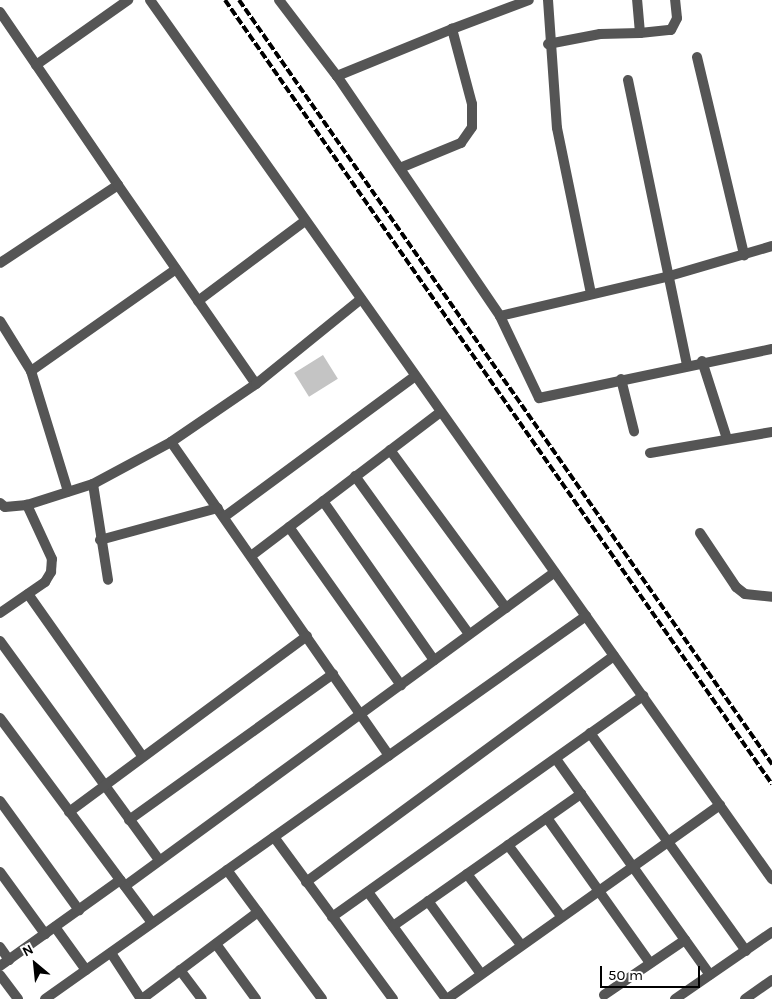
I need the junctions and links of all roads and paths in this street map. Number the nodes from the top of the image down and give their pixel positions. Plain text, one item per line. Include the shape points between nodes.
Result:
1 (128, 0) edge
2 (150, 0) edge
3 (279, 0) edge
4 (529, 0) edge
5 (548, 0) edge
6 (637, 0) edge
7 (675, 0) edge
8 (0, 12) edge
9 (452, 29) junction
10 (640, 33) junction
11 (548, 44) junction
12 (698, 56) dead end
13 (36, 65) junction
14 (337, 76) junction
15 (628, 80) dead end
16 (400, 168) junction
17 (118, 185) junction
18 (306, 221) junction
19 (772, 246) edge
20 (744, 255) junction
21 (0, 263) edge
22 (176, 269) junction
23 (666, 277) junction
24 (592, 294) junction
25 (361, 299) junction
26 (198, 301) junction
27 (500, 316) junction
28 (0, 321) edge
29 (772, 349) edge
30 (702, 361) junction
31 (687, 364) junction
32 (30, 371) junction
33 (415, 376) junction
34 (621, 379) junction
35 (256, 384) junction
36 (441, 412) junction
37 (634, 431) dead end
38 (772, 432) edge
39 (726, 440) junction
40 (171, 442) junction
41 (390, 450) junction
42 (650, 453) dead end
43 (356, 476) junction
44 (93, 484) junction
45 (68, 490) junction
46 (323, 500) junction
47 (27, 505) junction
48 (2, 507) edge
49 (221, 513) junction
50 (289, 527) junction
51 (700, 533) dead end
52 (100, 540) junction
53 (251, 556) junction
54 (555, 572) junction
55 (108, 580) dead end
56 (28, 594) junction
57 (772, 596) edge
58 (506, 608) junction
59 (0, 613) edge
60 (586, 616) junction
61 (469, 634) junction
62 (307, 636) junction
63 (0, 641) edge
64 (614, 656) junction
65 (434, 660) junction
66 (333, 674) junction
67 (401, 685) junction
68 (642, 696) junction
69 (360, 714) junction
70 (0, 718) edge
71 (590, 733) junction
72 (389, 756) junction
73 (143, 757) junction
74 (556, 759) junction
75 (105, 785) junction
76 (581, 794) junction
77 (0, 801) edge
78 (720, 805) junction
79 (69, 812) junction
80 (547, 818) junction
81 (129, 820) junction
82 (274, 837) junction
83 (668, 843) junction
84 (508, 845) junction
85 (159, 860) junction
86 (633, 867) junction
87 (227, 870) junction
88 (467, 874) junction
89 (1, 876) edge
90 (772, 879) edge
91 (306, 882) junction
92 (122, 883) junction
93 (598, 889) junction
94 (368, 892) junction
95 (428, 901) junction
96 (79, 910) junction
97 (258, 912) junction
98 (561, 916) junction
99 (332, 917) junction
100 (152, 923) junction
101 (392, 926) junction
102 (55, 927) junction
103 (772, 932) edge
104 (45, 934) junction
105 (685, 940) junction
106 (216, 944) junction
107 (521, 945) junction
108 (0, 947) edge
109 (746, 950) junction
110 (111, 953) junction
111 (9, 960) junction
112 (650, 962) junction
113 (0, 966) edge
114 (86, 970) junction
115 (180, 970) junction
116 (482, 974) junction
117 (0, 975) edge
118 (710, 975) junction
119 (772, 980) edge
120 (604, 995) dead end
121 (18, 999) edge
122 (45, 999) edge
123 (142, 999) edge
124 (202, 999) edge
125 (256, 999) edge
126 (322, 999) edge
127 (393, 999) edge
128 (447, 999) edge
129 (675, 999) edge
130 (745, 999) edge

1 - 13 street
2 - 18 street
3 - 14 street
4 - 9 street
5 - 11 street
6 - 10 street
7 - 10 street via 677,18 671,30
8 - 13 street
9 - 14 street
9 - 16 street via 472,104 472,127 460,142
10 - 11 street via 600,34
11 - 24 street via 560,142
12 - 20 street
13 - 17 street
14 - 16 street
15 - 23 street
16 - 27 street
17 - 21 street
17 - 22 street
18 - 25 street
18 - 26 street
19 - 20 street
20 - 23 street
22 - 26 street
22 - 32 street
23 - 24 street
23 - 31 street
24 - 27 street
25 - 33 street
25 - 35 street
26 - 35 street
27 - 34 street via 539,398
28 - 32 street
29 - 30 street
30 - 31 street
30 - 39 street
31 - 34 street
32 - 45 street
33 - 36 street
33 - 49 street
34 - 37 street
35 - 40 street
36 - 41 street
36 - 54 street
38 - 39 street
39 - 42 street
40 - 44 street
40 - 49 street
41 - 43 street
41 - 58 street
43 - 46 street
43 - 61 street
44 - 45 street
44 - 52 street
45 - 47 street
46 - 50 street
46 - 65 street
47 - 48 street
47 - 56 street via 52,559 45,582
49 - 52 street
49 - 53 street
50 - 53 street
50 - 67 street
51 - 57 street via 736,587 745,594
52 - 55 street
53 - 62 street
54 - 58 street
54 - 60 street
56 - 59 street
56 - 73 street
58 - 61 street
60 - 64 street
60 - 72 street
61 - 65 street
62 - 66 street
62 - 73 street
63 - 75 street
64 - 68 street
64 - 91 street
65 - 67 street
66 - 69 street
66 - 81 street
67 - 69 street
68 - 71 street
68 - 78 street
69 - 72 street
69 - 85 street
70 - 79 street
71 - 74 street
71 - 83 street
72 - 82 street
73 - 75 street
74 - 76 street
74 - 94 street
75 - 79 street
75 - 81 street
76 - 80 street
76 - 86 street
77 - 96 street
78 - 83 street
78 - 90 street
79 - 92 street
80 - 84 street
80 - 93 street
81 - 85 street
82 - 87 street
82 - 91 street
83 - 86 street
83 - 109 street
84 - 88 street
84 - 98 street
85 - 92 street
86 - 93 street
86 - 105 street
87 - 97 street
87 - 100 street
88 - 95 street
88 - 107 street
89 - 104 street
91 - 99 street
92 - 96 street
92 - 100 street
93 - 98 street
93 - 112 street
94 - 99 street
94 - 101 street
95 - 101 street
95 - 116 street
96 - 102 street
97 - 106 street
97 - 126 street
98 - 107 street
99 - 127 street
100 - 110 street
101 - 128 street
102 - 104 street
102 - 114 street
103 - 109 street
104 - 111 street
105 - 112 street
105 - 118 street
106 - 115 street
106 - 125 street
107 - 116 street
108 - 111 street
109 - 118 street
110 - 114 street
110 - 123 street
111 - 113 street
112 - 120 street
114 - 122 street
115 - 123 street
115 - 124 street
116 - 128 street
117 - 121 street
118 - 129 street
119 - 130 street

